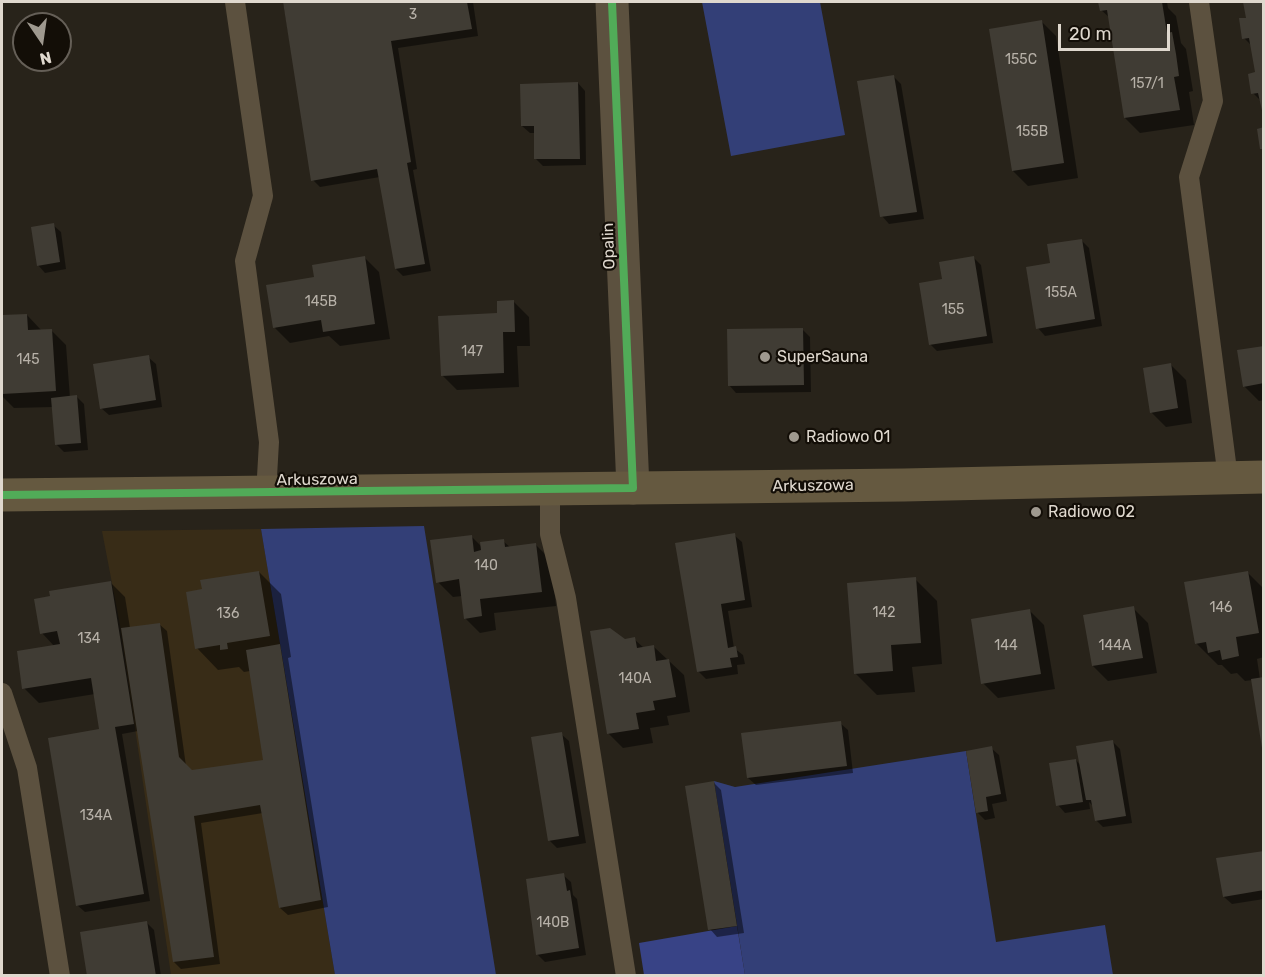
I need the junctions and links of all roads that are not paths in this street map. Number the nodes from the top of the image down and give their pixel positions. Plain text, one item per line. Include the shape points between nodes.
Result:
1 (235, 2) edge
2 (612, 2) edge
3 (1199, 2) edge
4 (1228, 477) junction
5 (1263, 477) edge
6 (633, 488) junction
7 (550, 489) junction
8 (266, 494) junction
9 (2, 495) edge
10 (2, 693) edge
11 (60, 975) edge
12 (626, 975) edge

1 - 8 lane via 263,196 245,261 269,442
2 - 6 street, Opalin
3 - 4 lane via 1214,101 1189,177
4 - 5 main road, Arkuszowa
4 - 6 main road, Arkuszowa
6 - 7 main road, Arkuszowa
7 - 8 main road, Arkuszowa
7 - 12 lane via 550,534 566,598
8 - 9 main road, Arkuszowa
10 - 11 lane via 27,768

